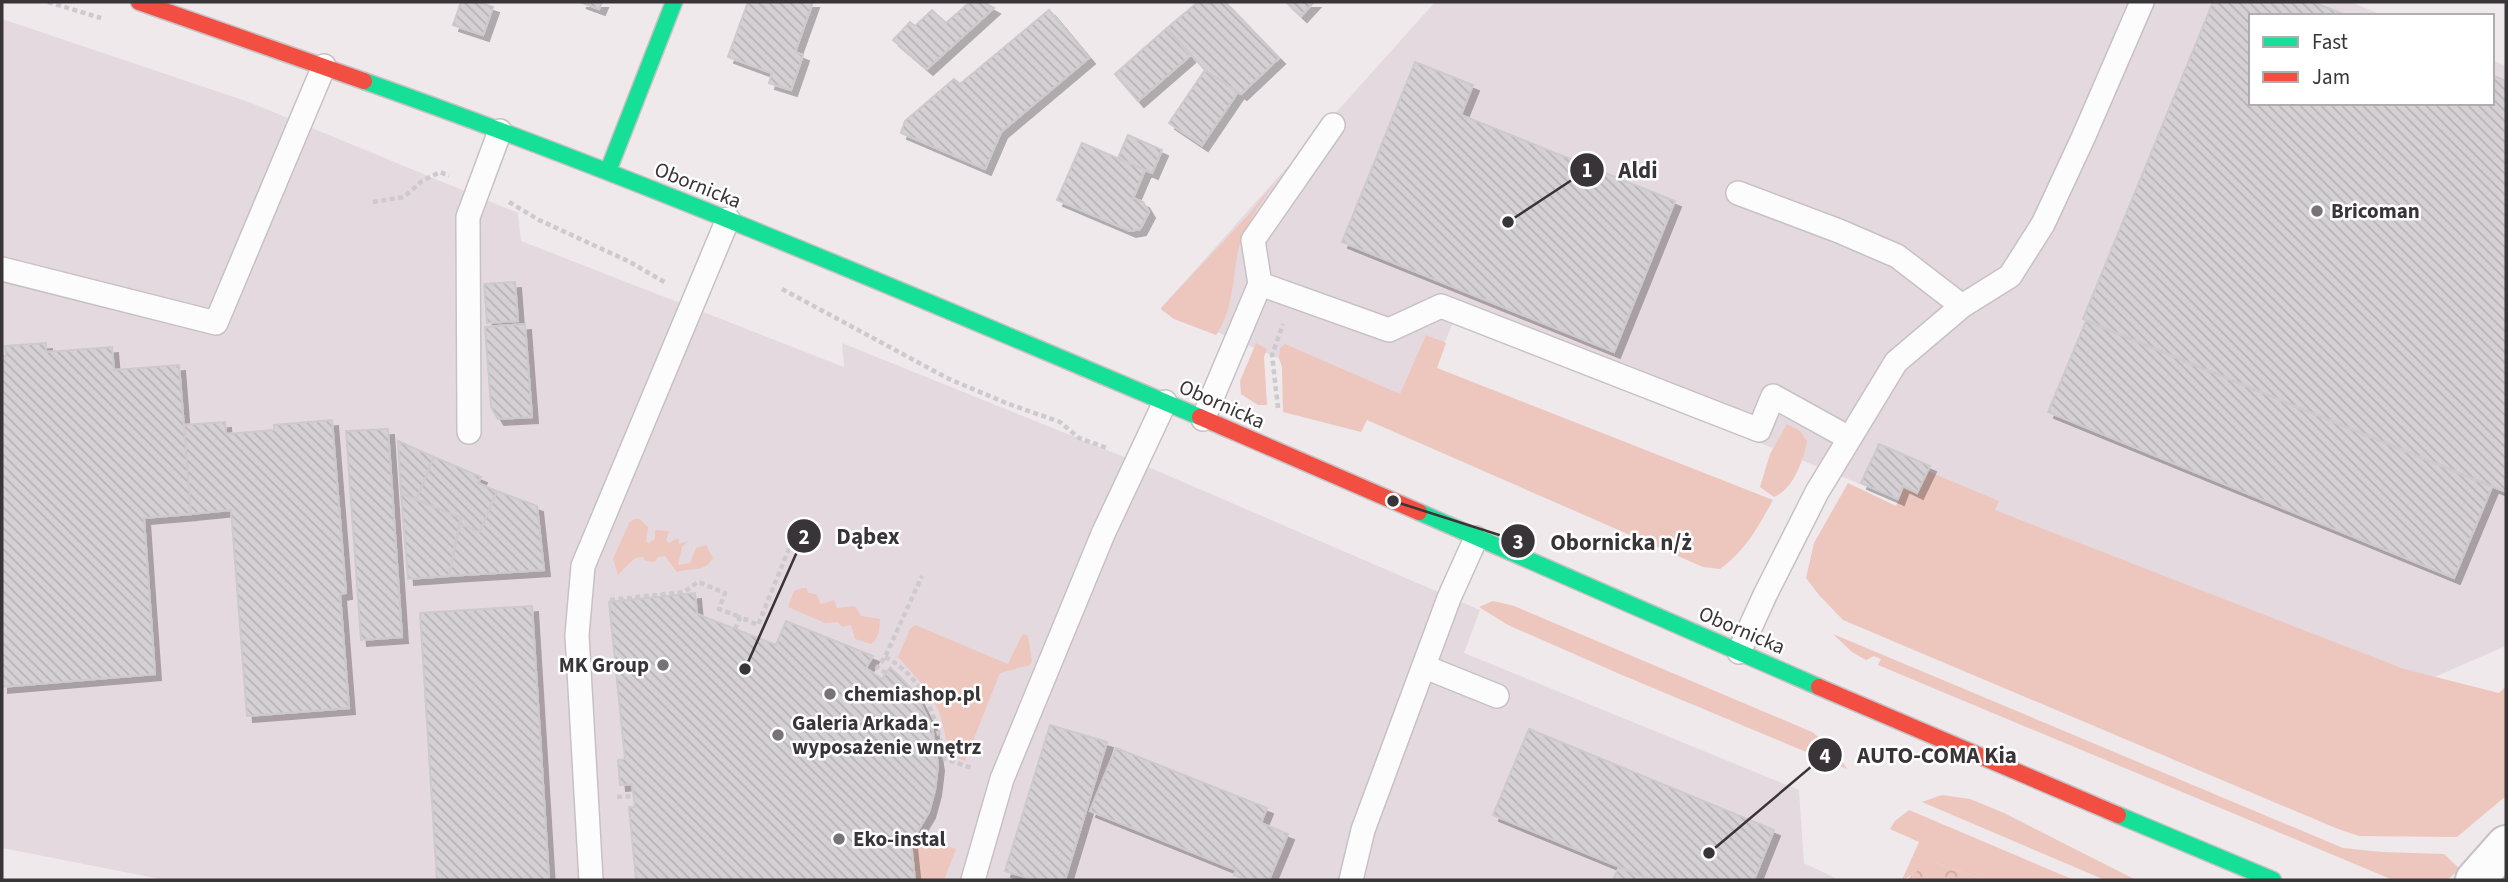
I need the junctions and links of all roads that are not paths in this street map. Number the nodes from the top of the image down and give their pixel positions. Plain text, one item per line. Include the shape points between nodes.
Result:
1 (139, 2) edge
2 (674, 2) edge
3 (2142, 2) edge
4 (324, 66) junction
5 (1333, 125) dead end
6 (500, 131) junction
7 (608, 171) junction
8 (1738, 193) dead end
9 (728, 219) junction
10 (2, 269) edge
11 (1260, 284) junction
12 (1962, 306) junction
13 (1165, 402) junction
14 (1203, 419) junction
15 (469, 432) dead end
16 (1849, 438) junction
17 (1476, 538) junction
18 (1739, 652) junction
19 (1425, 667) junction
20 (1497, 696) dead end
21 (2506, 845) edge
22 (591, 880) edge
23 (972, 880) edge
24 (1351, 880) edge
25 (2273, 880) edge
26 (2475, 880) edge

1 - 4 main road, Obornicka
2 - 7 main road
3 - 12 lane via 2043,224 2010,276
4 - 6 main road, Obornicka
4 - 10 lane via 216,323
5 - 11 lane via 1253,240
6 - 7 main road, Obornicka
6 - 15 lane via 468,217
7 - 9 main road, Obornicka
8 - 12 lane via 1897,256
9 - 13 main road, Obornicka
9 - 22 lane via 583,566 577,635
11 - 14 lane
11 - 16 lane via 1389,330 1441,306 1759,430 1773,396
12 - 16 lane via 1896,362
13 - 14 main road, Obornicka
13 - 23 lane via 1103,534 1002,779
14 - 17 main road, Obornicka
16 - 18 lane via 1817,492
17 - 18 main road, Obornicka
17 - 19 lane
18 - 25 main road, Obornicka
19 - 20 lane
19 - 24 lane via 1363,830
21 - 26 street

